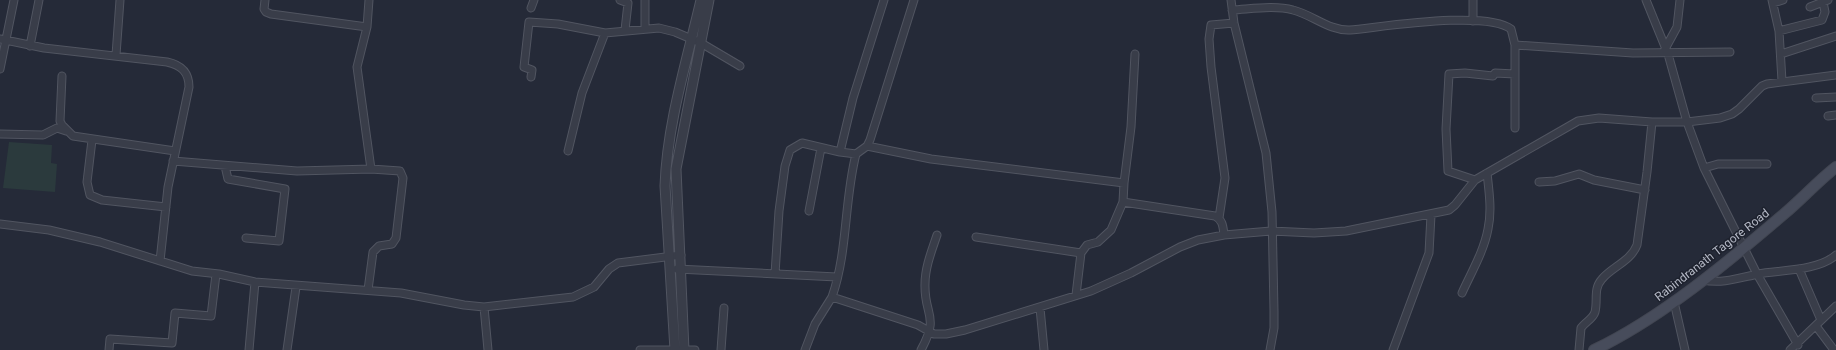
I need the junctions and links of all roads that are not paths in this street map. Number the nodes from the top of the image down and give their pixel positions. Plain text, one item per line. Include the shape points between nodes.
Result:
1 (14, 0) edge
2 (39, 0) edge
3 (120, 0) edge
4 (265, 0) edge
5 (369, 0) edge
6 (534, 0) edge
7 (620, 0) edge
8 (645, 0) edge
9 (701, 0) edge
10 (709, 0) edge
11 (884, 0) edge
12 (914, 0) edge
13 (1231, 0) edge
14 (1473, 0) edge
15 (1646, 0) edge
16 (1680, 0) edge
17 (1783, 0) edge
18 (1826, 1) edge
19 (1772, 2) edge
20 (1810, 7) dead end
21 (532, 8) dead end
22 (1232, 10) junction
23 (1473, 21) junction
24 (1234, 23) junction
25 (367, 27) junction
26 (645, 28) junction
27 (625, 30) junction
28 (1779, 31) junction
29 (605, 33) junction
30 (1836, 36) edge
31 (3, 40) edge
32 (691, 40) junction
33 (701, 43) junction
34 (1514, 45) junction
35 (30, 46) junction
36 (1667, 51) junction
37 (1730, 52) dead end
38 (1135, 54) dead end
39 (1781, 54) junction
40 (116, 55) junction
41 (740, 66) dead end
42 (0, 69) edge
43 (1515, 74) junction
44 (1836, 75) edge
45 (62, 76) dead end
46 (531, 77) dead end
47 (1782, 80) junction
48 (1836, 97) edge
49 (1816, 98) dead end
50 (1652, 122) junction
51 (1688, 122) junction
52 (1515, 128) dead end
53 (68, 132) junction
54 (0, 134) edge
55 (92, 140) junction
56 (867, 146) junction
57 (821, 148) junction
58 (175, 151) junction
59 (568, 151) dead end
60 (840, 152) junction
61 (856, 154) junction
62 (173, 161) junction
63 (1767, 164) dead end
64 (225, 166) junction
65 (1836, 167) edge
66 (1704, 168) junction
67 (371, 170) junction
68 (1487, 173) junction
69 (1475, 180) junction
70 (1540, 182) dead end
71 (1124, 183) junction
72 (1645, 190) junction
73 (1123, 202) junction
74 (166, 208) junction
75 (810, 212) dead end
76 (1431, 215) junction
77 (1219, 218) junction
78 (0, 224) edge
79 (1271, 231) junction
80 (938, 235) dead end
81 (1224, 235) junction
82 (976, 237) dead end
83 (246, 238) dead end
84 (1744, 248) junction
85 (1082, 253) junction
86 (1836, 254) edge
87 (681, 255) junction
88 (670, 256) junction
89 (160, 261) junction
90 (681, 268) junction
91 (670, 269) junction
92 (1799, 269) junction
93 (216, 274) junction
94 (775, 274) junction
95 (1758, 274) junction
96 (837, 277) junction
97 (1703, 280) junction
98 (255, 282) junction
99 (296, 287) junction
100 (368, 290) junction
101 (1462, 293) dead end
102 (1076, 295) junction
103 (832, 297) junction
104 (1674, 302) junction
105 (1836, 306) edge
106 (484, 307) junction
107 (724, 308) dead end
108 (1040, 308) junction
109 (1821, 320) junction
110 (1816, 326) junction
111 (930, 331) junction
112 (1798, 345) junction
113 (1834, 347) edge
114 (680, 349) edge
115 (109, 350) edge
116 (249, 350) edge
117 (287, 350) edge
118 (488, 350) edge
119 (640, 350) edge
120 (695, 350) edge
121 (721, 350) edge
122 (805, 350) edge
123 (921, 350) edge
124 (1044, 350) edge
125 (1270, 350) edge
126 (1393, 350) edge
127 (1579, 350) edge
128 (1594, 350) edge
129 (1685, 350) edge
130 (1790, 350) edge

1 - 31 street
2 - 35 street
3 - 40 street
4 - 25 street via 264,9 271,14
5 - 25 street
6 - 21 street
7 - 27 street via 628,3
8 - 26 street
9 - 32 street
10 - 33 street
11 - 60 street via 846,124
12 - 56 street
13 - 22 street
14 - 23 street
15 - 36 street
16 - 36 street via 1677,27
17 - 19 street
18 - 20 street
18 - 28 street via 1822,20
19 - 28 street
22 - 23 street via 1292,9 1327,26 1348,30 1409,23
22 - 24 street
23 - 34 street via 1507,26 1513,32
24 - 77 street via 1211,25 1209,39 1210,67 1224,166
24 - 79 street via 1266,153 1272,212
25 - 67 street via 357,67
26 - 27 street
26 - 32 street via 675,32
27 - 29 street
28 - 39 street
29 - 46 street via 558,24 529,22 524,67 532,70
29 - 59 street via 582,93
30 - 39 street
31 - 35 street
31 - 42 street
32 - 33 street
32 - 88 street via 666,161 665,186
33 - 41 street
33 - 87 street via 676,169
34 - 36 street
34 - 43 street
35 - 40 street
36 - 37 street
36 - 51 street
38 - 71 street via 1132,120
39 - 47 street
40 - 58 street via 176,64 186,72 189,87
43 - 52 street
43 - 69 street via 1449,74 1446,129 1448,171
44 - 47 street
45 - 53 street via 60,116 62,125
47 - 51 street via 1762,86 1732,114
48 - 49 street
50 - 51 street
50 - 68 street via 1599,118 1578,120
50 - 72 street
51 - 66 street
53 - 54 street via 57,128 43,135
53 - 55 street via 73,136
55 - 58 street
55 - 74 street via 87,182 90,195 102,200
56 - 61 street
56 - 71 street via 931,159
57 - 60 street
57 - 75 street
57 - 94 street via 802,143 795,145 788,155 779,211
58 - 62 street
60 - 61 street
61 - 96 street via 847,198 844,239
62 - 64 street
62 - 74 street
63 - 66 street via 1718,164
64 - 67 street via 297,171
64 - 83 street via 228,179 285,189 279,241
65 - 84 main road, Rabindranath Tagore Road
66 - 84 street
67 - 100 street via 397,170 403,178 396,238 392,244 379,246 373,252
68 - 69 street
68 - 101 street via 1488,229
69 - 76 street via 1456,206
70 - 72 street via 1555,181 1579,174 1594,180
71 - 73 street
72 - 127 street via 1635,250 1599,282 1595,312 1592,319 1581,328
73 - 77 street
73 - 85 street via 1111,230 1098,242 1087,245
74 - 89 street
76 - 79 street via 1346,231
76 - 126 street via 1430,253
77 - 81 street
78 - 89 street via 86,238
79 - 81 street
79 - 125 street via 1274,328
80 - 111 street via 925,284
81 - 102 street via 1198,240 1180,247 1131,273
82 - 85 street
84 - 95 street
84 - 97 main road, Rabindranath Tagore Road
85 - 102 street
86 - 92 street via 1824,262
87 - 88 street
87 - 90 street
88 - 91 street
88 - 106 street via 618,263 609,269 594,287 573,297
89 - 93 street via 192,271
90 - 91 street
90 - 94 street
90 - 114 street
91 - 114 street
92 - 95 street
92 - 109 street
93 - 98 street
93 - 115 street via 211,316 175,313 172,343 110,339
94 - 96 street
95 - 97 street via 1720,282
95 - 112 street
96 - 103 street
97 - 104 main road, Rabindranath Tagore Road
98 - 99 street
98 - 116 street
99 - 100 street
99 - 117 street
100 - 106 street
102 - 108 street
103 - 111 street
103 - 122 street via 815,324
104 - 128 main road, Rabindranath Tagore Road via 1637,327
104 - 129 street
105 - 109 street
106 - 118 street
107 - 121 street
108 - 111 street via 953,333 940,335
108 - 124 street
109 - 110 street
110 - 112 street
110 - 113 street
111 - 123 street
112 - 130 street
114 - 119 street
114 - 120 street

